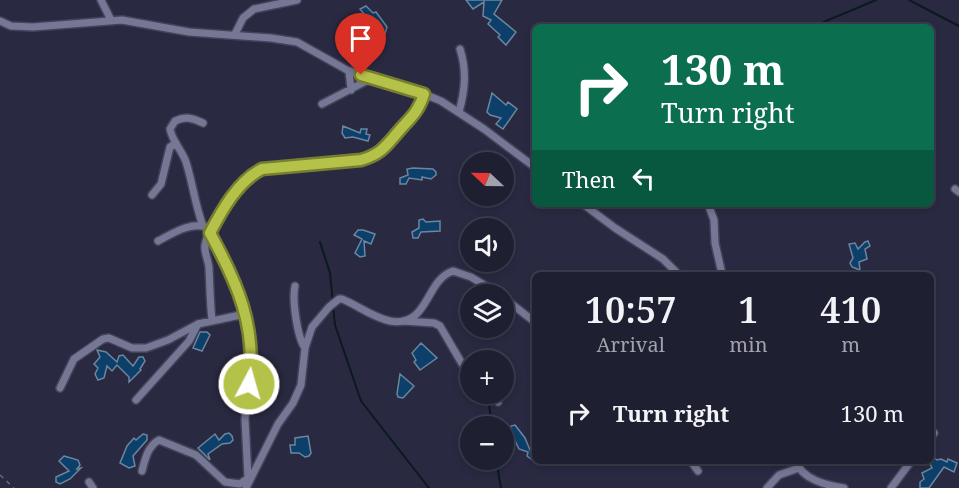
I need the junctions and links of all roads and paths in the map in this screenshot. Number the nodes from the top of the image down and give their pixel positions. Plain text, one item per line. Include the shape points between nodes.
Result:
1 (101, 0) edge
2 (297, 0) edge
3 (111, 20) junction
4 (0, 21) edge
5 (235, 34) junction
6 (460, 49) dead end
7 (349, 71) junction
8 (372, 78) junction
9 (351, 90) junction
10 (424, 94) junction
11 (322, 104) dead end
12 (459, 112) junction
13 (203, 123) dead end
14 (176, 143) junction
15 (532, 165) edge
16 (152, 195) dead end
17 (587, 207) edge
18 (709, 207) edge
19 (203, 226) junction
20 (210, 233) junction
21 (158, 241) dead end
22 (676, 272) edge
23 (722, 272) edge
24 (483, 284) edge
25 (295, 286) dead end
26 (514, 306) edge
27 (245, 314) junction
28 (212, 320) junction
29 (532, 320) edge
30 (402, 321) junction
31 (198, 324) junction
32 (304, 348) junction
33 (460, 360) edge
34 (60, 388) dead end
35 (136, 400) dead end
36 (693, 464) edge
37 (797, 464) edge
38 (909, 464) edge
39 (142, 471) dead end
40 (698, 471) dead end
41 (0, 475) edge
42 (249, 478) junction
43 (14, 488) edge
44 (246, 488) edge
45 (767, 488) edge
46 (844, 488) edge
47 (891, 488) edge

1 - 3 street
2 - 5 street via 254,9 243,18
3 - 4 street via 21,27
3 - 5 street via 189,32
5 - 7 street via 297,42
6 - 12 street via 466,71
7 - 8 street
7 - 9 street
8 - 9 street
8 - 10 street
9 - 11 street
10 - 12 street
10 - 20 street via 414,116 374,155 361,160 262,169 254,174 230,200
12 - 15 street
13 - 14 street via 192,118 175,121 170,129
14 - 16 street via 170,147 160,184
14 - 19 street via 186,161
17 - 22 street
18 - 23 street
19 - 20 street
19 - 21 street via 186,228
20 - 27 street via 235,282
20 - 28 street via 205,246
24 - 30 street via 453,271 440,280 422,309
25 - 32 street via 293,300
26 - 29 street
27 - 28 street
27 - 42 street via 253,358 246,412
28 - 31 street
30 - 32 street via 382,318 339,299 316,320
30 - 33 street via 440,326
31 - 34 street via 146,348 103,339 74,359
31 - 35 street via 184,347
32 - 42 street via 301,385
36 - 40 street
37 - 45 street
37 - 46 street via 813,479
38 - 47 street
39 - 42 street via 149,450 159,440 196,455 225,482 240,484
41 - 43 path
42 - 44 street

